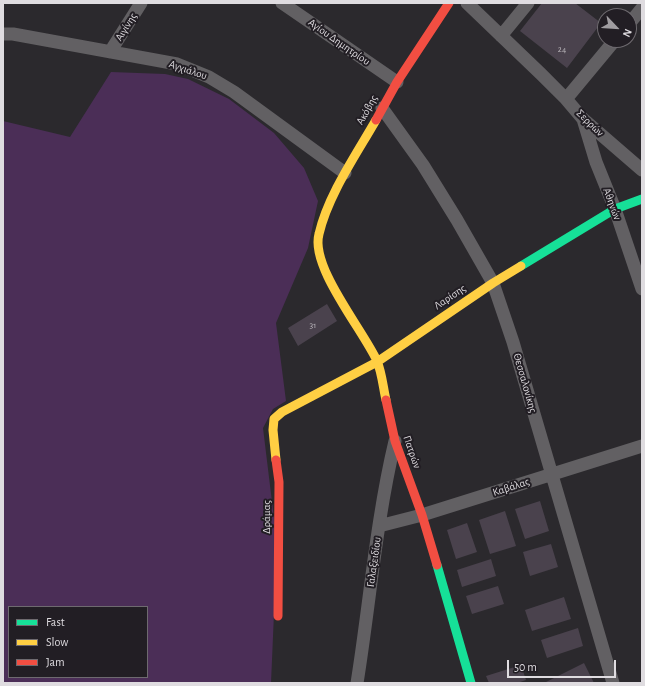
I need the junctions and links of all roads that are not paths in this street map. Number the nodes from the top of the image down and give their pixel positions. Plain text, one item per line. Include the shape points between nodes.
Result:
1 (141, 3) edge
2 (282, 3) edge
3 (450, 3) edge
4 (467, 3) edge
5 (528, 3) edge
6 (3, 34) edge
7 (501, 36) junction
8 (609, 48) edge
9 (110, 52) junction
10 (396, 82) junction
11 (566, 99) junction
12 (382, 108) junction
13 (583, 119) junction
14 (642, 170) edge
15 (345, 173) junction
16 (642, 199) edge
17 (615, 210) junction
18 (318, 235) joint
19 (493, 283) junction
20 (642, 289) edge
21 (377, 362) junction
22 (274, 419) joint
23 (395, 441) junction
24 (642, 446) edge
25 (552, 474) junction
26 (422, 515) junction
27 (378, 526) junction
28 (278, 616) dead end
29 (357, 683) edge
30 (471, 683) edge
31 (612, 683) edge

1 - 9 street, Αιγίνης
2 - 10 street, Αγίου Δημητρίου
3 - 10 street, Ακόβης
4 - 7 street
5 - 7 street
6 - 9 street, Αγχιάλου
7 - 11 street, Σερρών
8 - 11 street
9 - 15 street, Αγχιάλου via 176,64 209,77 234,92
10 - 12 street, Ακόβης
11 - 13 street, Σερρών
12 - 15 street, Ακόβης
12 - 19 street, Θεσσαλονίκης via 427,171
13 - 14 street, Σερρών
13 - 17 street, Αθηνών via 596,162
15 - 18 street, Ακόβης via 331,199
16 - 17 street, Λαρίσης
17 - 19 street, Λαρίσης
17 - 20 street, Αθηνών
18 - 21 street, Πατρών via 319,256 332,284
19 - 21 street, Λαρίσης
19 - 25 street, Θεσσαλονίκης
21 - 22 street, Λαρίσης via 282,412
21 - 23 street, Πατρών
22 - 28 street, Δράμας via 279,482
23 - 26 street, Πατρών
23 - 27 street, Γαλαξειδίου
24 - 25 street, Καβάλας
25 - 26 street, Καβάλας
25 - 31 street, Θεσσαλονίκης
26 - 27 street, Καβάλας
26 - 30 street, Πατρών
27 - 29 street, Γαλαξειδίου

